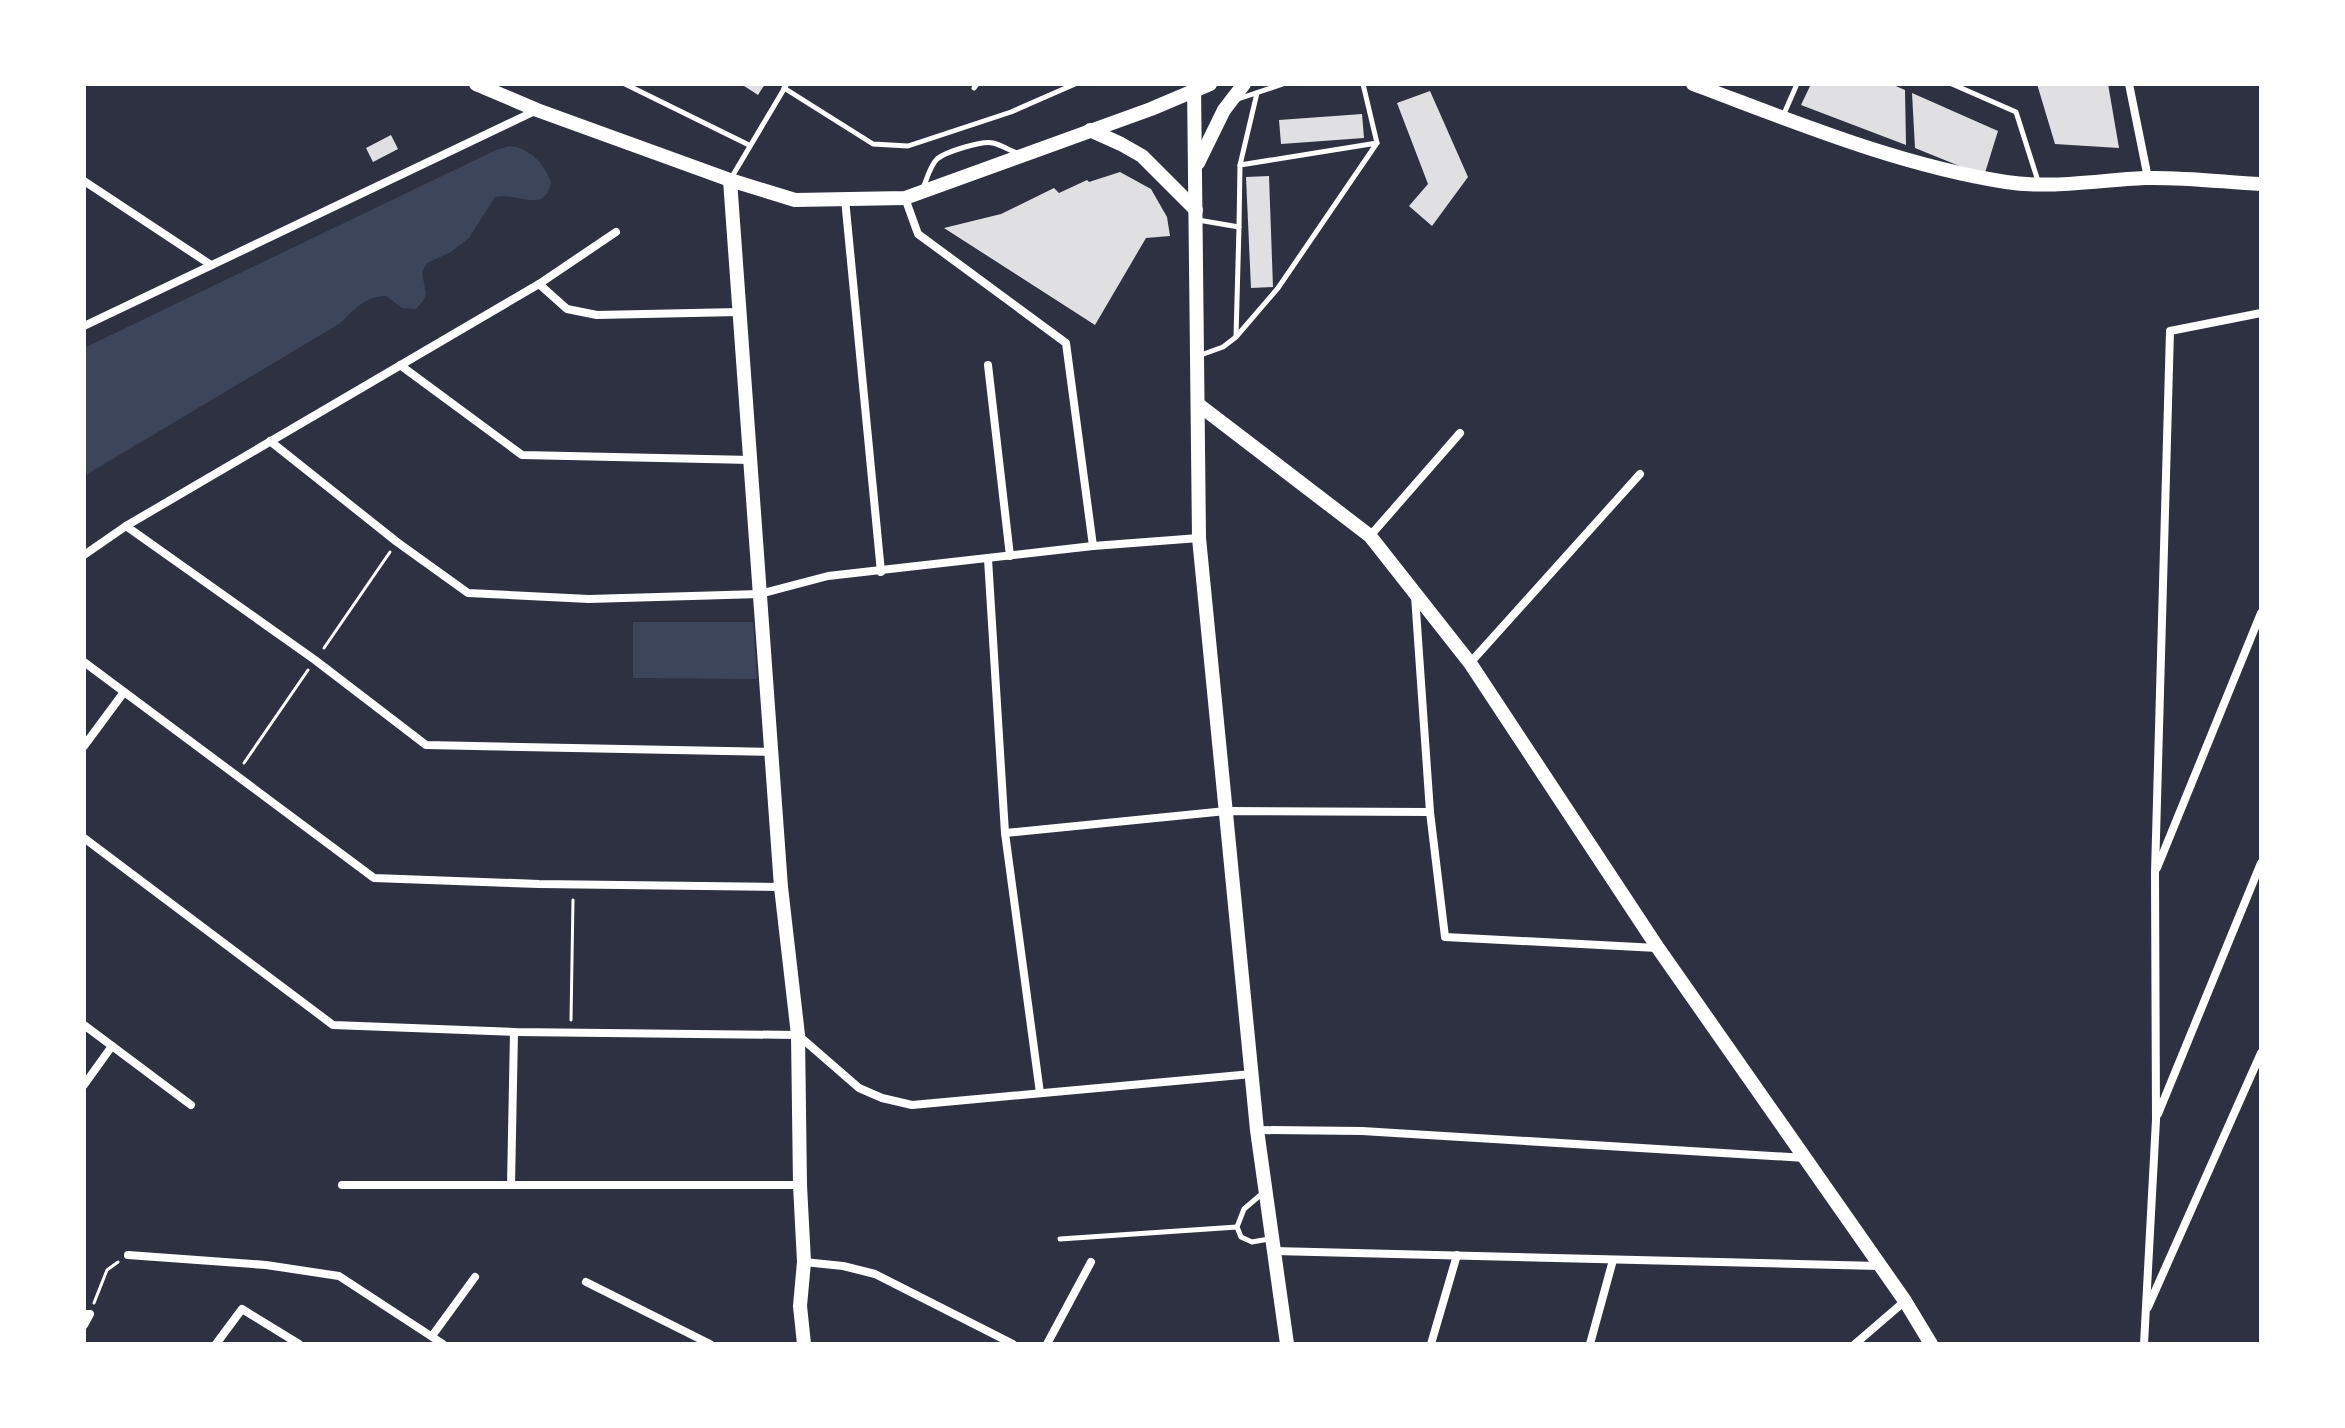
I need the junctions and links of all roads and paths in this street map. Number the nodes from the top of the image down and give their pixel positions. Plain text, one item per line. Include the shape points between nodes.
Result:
1 (476, 84) edge
2 (625, 84) edge
3 (1075, 84) edge
4 (1210, 84) edge
5 (1244, 84) edge
6 (1283, 84) edge
7 (1363, 84) edge
8 (1693, 84) edge
9 (1797, 84) edge
10 (1952, 84) edge
11 (2129, 84) edge
12 (785, 86) edge
13 (1194, 88) edge
14 (1257, 93) junction
15 (1231, 102) junction
16 (537, 110) junction
17 (1782, 117) junction
18 (1090, 130) junction
19 (1377, 143) junction
20 (749, 145) junction
21 (1022, 156) junction
22 (1240, 165) junction
23 (1196, 167) junction
24 (2148, 178) junction
25 (730, 180) junction
26 (84, 181) edge
27 (2039, 184) junction
28 (2261, 184) edge
29 (921, 193) junction
30 (905, 198) junction
31 (845, 199) junction
32 (1197, 215) junction
33 (1239, 227) junction
34 (616, 232) dead end
35 (211, 265) junction
36 (539, 284) junction
37 (739, 312) junction
38 (2261, 313) edge
39 (84, 326) edge
40 (1236, 337) junction
41 (1198, 356) junction
42 (400, 365) junction
43 (988, 365) dead end
44 (1199, 405) junction
45 (1460, 433) dead end
46 (270, 441) junction
47 (752, 460) junction
48 (1640, 474) dead end
49 (126, 526) junction
50 (1370, 536) junction
51 (1199, 538) junction
52 (1093, 546) junction
53 (84, 555) edge
54 (1010, 556) junction
55 (988, 559) junction
56 (881, 572) junction
57 (760, 594) junction
58 (1415, 595) junction
59 (2261, 613) edge
60 (84, 662) edge
61 (1470, 663) junction
62 (124, 692) junction
63 (84, 746) edge
64 (772, 752) junction
65 (1226, 811) junction
66 (1430, 812) junction
67 (1005, 833) junction
68 (84, 838) edge
69 (2261, 863) edge
70 (2155, 873) junction
71 (574, 884) junction
72 (781, 887) junction
73 (1658, 948) junction
74 (84, 1025) edge
75 (514, 1032) junction
76 (571, 1032) junction
77 (798, 1035) junction
78 (112, 1046) junction
79 (2261, 1053) edge
80 (1252, 1074) junction
81 (84, 1085) edge
82 (1040, 1093) junction
83 (191, 1105) dead end
84 (2156, 1120) junction
85 (1257, 1130) junction
86 (1806, 1158) junction
87 (342, 1185) dead end
88 (511, 1185) junction
89 (800, 1185) junction
90 (1265, 1191) junction
91 (1237, 1227) junction
92 (1060, 1239) dead end
93 (1273, 1245) junction
94 (128, 1255) joint
95 (1457, 1255) junction
96 (1613, 1260) junction
97 (804, 1262) junction
98 (1091, 1262) dead end
99 (1880, 1266) junction
100 (475, 1277) dead end
101 (586, 1282) dead end
102 (1905, 1301) junction
103 (2146, 1311) junction
104 (87, 1314) edge
105 (84, 1325) edge
106 (432, 1336) junction
107 (1928, 1342) edge
108 (216, 1344) edge
109 (299, 1344) edge
110 (443, 1344) edge
111 (710, 1344) edge
112 (804, 1344) edge
113 (1013, 1344) edge
114 (1047, 1344) edge
115 (1287, 1344) edge
116 (1431, 1344) edge
117 (1590, 1344) edge
118 (1855, 1344) edge
119 (2144, 1344) edge

1 - 16 main road
2 - 20 lane
3 - 12 lane via 908,146 873,144
4 - 13 main road
5 - 15 main road
6 - 14 lane
7 - 19 lane
8 - 17 main road
9 - 17 lane
10 - 27 lane via 2016,112
11 - 24 street
12 - 20 lane
13 - 18 main road
13 - 23 main road
14 - 15 lane
14 - 22 lane
15 - 23 main road
16 - 25 main road
16 - 35 street
17 - 27 main road via 1938,168
18 - 21 main road
18 - 32 main road via 1142,156
19 - 22 lane
19 - 40 lane via 1278,288
20 - 25 lane
21 - 29 main road
21 - 29 lane via 984,142 942,156 931,167
22 - 33 lane
23 - 32 main road
24 - 27 main road
24 - 28 main road
25 - 31 main road via 795,200
25 - 37 main road
26 - 35 street
29 - 30 main road
30 - 31 main road
30 - 52 street via 918,234 1066,343
31 - 56 street
32 - 33 lane
32 - 41 main road
33 - 40 lane
34 - 36 street
35 - 39 street
36 - 37 street via 567,309 597,315
36 - 42 street
37 - 47 main road
38 - 70 street via 2170,331
40 - 41 lane
41 - 44 main road
42 - 46 street
42 - 47 street via 522,455
43 - 54 street
44 - 50 main road
44 - 51 main road
45 - 50 street
46 - 49 street
46 - 57 street via 468,593 589,599
47 - 57 main road
48 - 61 street
49 - 53 street
49 - 64 street via 426,745
50 - 58 main road
51 - 52 street
51 - 65 main road
52 - 54 street
54 - 55 street
55 - 56 street
55 - 67 street
56 - 57 street via 828,576
57 - 64 main road
58 - 61 main road
58 - 66 street
59 - 70 street
60 - 62 street
61 - 73 main road
62 - 63 street
62 - 71 street via 374,878
64 - 72 main road
65 - 66 street
65 - 67 street
65 - 80 main road
66 - 73 street via 1445,937
67 - 82 street
68 - 75 street via 333,1025
69 - 84 street
70 - 84 street
71 - 72 street
71 - 76 path
72 - 77 main road
73 - 86 main road
74 - 78 street
75 - 76 street
75 - 88 street
76 - 77 street
77 - 82 street via 859,1088 882,1098 912,1105
77 - 89 main road
78 - 81 street
78 - 83 street
79 - 103 street
80 - 82 street
80 - 85 main road
84 - 103 street
85 - 86 street via 1362,1131
85 - 90 main road
86 - 99 main road
87 - 88 street
88 - 89 street
89 - 97 main road
90 - 91 lane via 1244,1209
90 - 93 main road
91 - 92 lane
91 - 93 lane via 1241,1237
93 - 95 street
93 - 115 main road
94 - 104 path via 107,1270
94 - 106 street via 339,1276
95 - 96 street
95 - 116 street
96 - 99 street
96 - 117 street
97 - 112 main road
97 - 113 street via 875,1274
98 - 114 street
99 - 102 main road
100 - 106 street
101 - 111 street
102 - 107 main road
102 - 118 street
103 - 119 street
104 - 105 street
106 - 110 street
108 - 109 street via 242,1309

